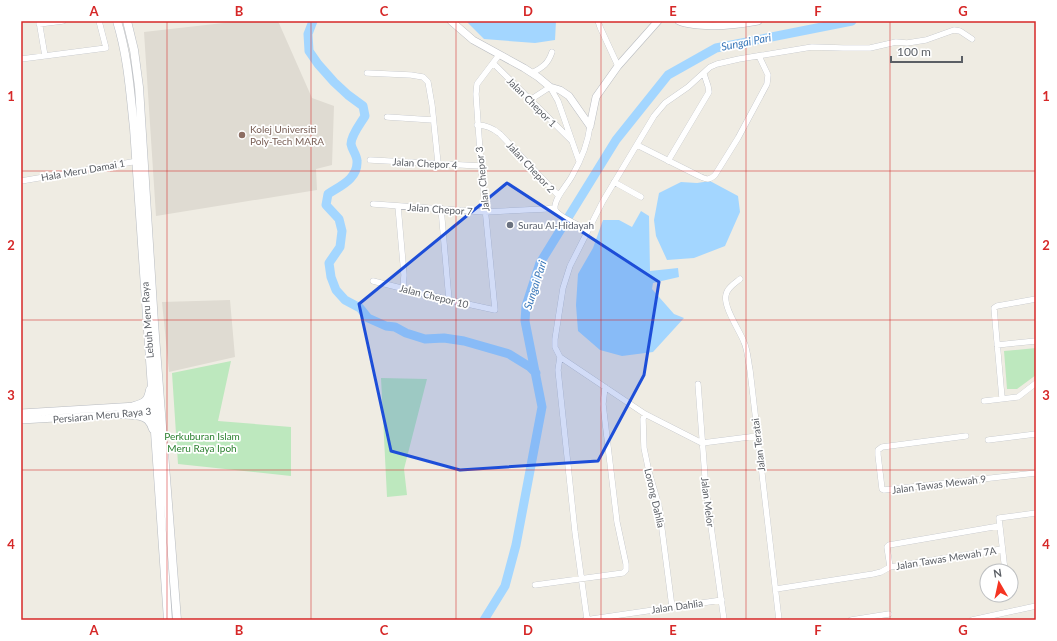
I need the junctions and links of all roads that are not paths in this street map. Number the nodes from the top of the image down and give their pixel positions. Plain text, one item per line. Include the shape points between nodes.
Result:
1 (63, 21) edge
2 (99, 21) edge
3 (117, 21) edge
4 (127, 21) edge
5 (451, 21) edge
6 (598, 21) edge
7 (679, 21) edge
8 (758, 21) edge
9 (39, 22) edge
10 (654, 22) edge
11 (705, 23) edge
12 (972, 39) dead end
13 (552, 52) dead end
14 (499, 55) junction
15 (45, 56) junction
16 (759, 56) junction
17 (21, 59) edge
18 (493, 64) junction
19 (618, 66) junction
20 (367, 73) dead end
21 (532, 73) junction
22 (704, 74) junction
23 (550, 87) junction
24 (530, 100) junction
25 (387, 117) dead end
26 (433, 120) junction
27 (478, 125) junction
28 (590, 126) junction
29 (571, 140) junction
30 (637, 145) junction
31 (140, 160) junction
32 (370, 160) dead end
33 (578, 161) junction
34 (668, 161) junction
35 (438, 163) junction
36 (481, 166) junction
37 (21, 179) edge
38 (614, 182) junction
39 (559, 196) junction
40 (641, 197) dead end
41 (373, 204) dead end
42 (398, 206) junction
43 (441, 208) junction
44 (555, 208) junction
45 (486, 212) junction
46 (588, 230) junction
47 (740, 279) dead end
48 (373, 281) dead end
49 (403, 288) junction
50 (1036, 299) edge
51 (449, 300) junction
52 (496, 310) joint
53 (1036, 341) edge
54 (997, 345) junction
55 (560, 357) junction
56 (151, 379) junction
57 (1036, 383) edge
58 (698, 384) dead end
59 (604, 387) junction
60 (1002, 398) junction
61 (984, 401) dead end
62 (134, 406) junction
63 (161, 408) junction
64 (153, 409) junction
65 (21, 413) edge
66 (119, 414) junction
67 (645, 414) junction
68 (21, 420) edge
69 (154, 432) junction
70 (1036, 434) edge
71 (757, 436) junction
72 (966, 436) dead end
73 (988, 440) dead end
74 (702, 443) junction
75 (1036, 473) edge
76 (1036, 513) edge
77 (999, 526) junction
78 (1002, 549) junction
79 (1004, 563) edge
80 (890, 567) junction
81 (582, 579) junction
82 (535, 585) dead end
83 (776, 589) junction
84 (722, 600) junction
85 (1036, 606) edge
86 (672, 607) junction
87 (889, 614) dead end
88 (168, 620) edge
89 (177, 620) edge
90 (586, 620) edge
91 (724, 620) edge
92 (779, 620) edge
93 (851, 620) edge
94 (972, 620) edge

1 - 9 street
2 - 15 street via 106,48
3 - 31 main road, Lebuh Meru Raya via 128,70
4 - 31 main road, Lebuh Meru Raya via 138,80
5 - 14 street via 473,40
6 - 19 street
7 - 11 street via 686,24
8 - 11 street via 718,26
9 - 15 street
10 - 19 street
12 - 16 street via 954,30 926,40 896,42 870,48 812,47
13 - 21 street via 548,62
14 - 18 street, Jalan Chepor 3
14 - 21 street
15 - 17 street
16 - 22 street via 717,64
16 - 34 street via 768,75 767,84 715,176 708,180
18 - 24 street, Jalan Chepor 1
18 - 27 street, Jalan Chepor 3 via 477,84
19 - 28 street via 596,97
20 - 26 street via 423,77 428,82
21 - 23 street
22 - 30 street via 660,108
22 - 34 street via 709,92
23 - 24 street
23 - 28 street via 569,96
23 - 29 street, Jalan Chepor 1 via 558,101
24 - 29 street, Jalan Chepor 1
25 - 26 street
26 - 35 street
27 - 36 street, Jalan Chepor 3
27 - 39 street, Jalan Chepor 2 via 494,129 500,134
28 - 33 street via 587,141
29 - 33 street, Jalan Chepor 1
30 - 34 street
30 - 38 street
31 - 37 street, Hala Meru Damai 1
31 - 56 main road, Lebuh Meru Raya
31 - 63 main road, Lebuh Meru Raya
32 - 35 street, Jalan Chepor 4
33 - 39 street
35 - 36 street, Jalan Chepor 4
36 - 45 street, Jalan Chepor 3
38 - 40 street
38 - 46 street
39 - 44 street, Jalan Chepor 2
41 - 42 street, Jalan Chepor 7
42 - 43 street, Jalan Chepor 7
42 - 49 street
43 - 45 street, Jalan Chepor 7
43 - 51 street
44 - 45 street, Jalan Chepor 7
44 - 46 street, Jalan Chepor 2 via 556,212
45 - 52 street, Jalan Chepor 3
46 - 55 street via 565,281 555,339
47 - 71 street, Jalan Teratai via 730,287 726,295 727,308 745,343
48 - 49 street, Jalan Chepor 10
49 - 51 street, Jalan Chepor 10
50 - 54 street via 995,307
51 - 52 street, Jalan Chepor 10
53 - 54 street
54 - 60 street
55 - 59 street
55 - 81 street via 558,370
56 - 62 main road via 148,398
56 - 64 main road, Lebuh Meru Raya
57 - 60 street via 1018,397
58 - 74 street, Jalan Melor
59 - 67 street
59 - 81 street via 605,426 626,570 624,573
60 - 61 street
62 - 64 street, Persiaran Meru Raya 3
62 - 65 street, Persiaran Meru Raya 3
63 - 64 street, Persiaran Meru Raya 3
63 - 89 main road, Lebuh Meru Raya
64 - 66 street, Persiaran Meru Raya 3
64 - 69 main road, Lebuh Meru Raya
66 - 68 street, Persiaran Meru Raya 3
66 - 69 main road via 146,418
67 - 74 street
67 - 86 street, Lorong Dahlia via 644,448 659,506
69 - 88 main road, Lebuh Meru Raya
70 - 73 street
71 - 74 street
71 - 83 street, Jalan Teratai
72 - 75 street, Jalan Tawas Mewah 9 via 882,447 878,450 882,489
74 - 84 street, Jalan Melor
76 - 77 street via 999,518
77 - 78 street
77 - 80 street via 889,545 887,547
78 - 79 street
78 - 80 street, Jalan Tawas Mewah 7A
80 - 83 street, Jalan Tawas Mewah 7A via 873,574
81 - 82 street
81 - 90 street
83 - 92 street, Jalan Teratai
84 - 86 street, Jalan Dahlia
84 - 91 street, Jalan Melor
85 - 94 street
86 - 90 street, Jalan Dahlia
87 - 93 street

